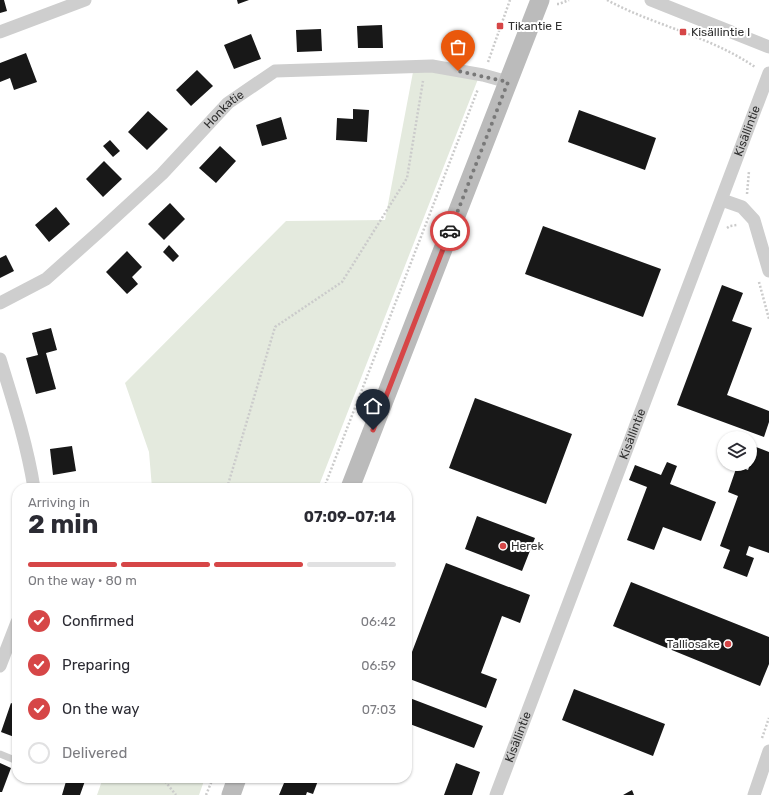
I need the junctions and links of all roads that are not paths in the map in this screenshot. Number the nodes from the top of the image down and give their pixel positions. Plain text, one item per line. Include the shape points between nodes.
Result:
1 (85, 0) edge
2 (540, 0) edge
3 (651, 0) edge
4 (0, 32) edge
5 (769, 47) edge
6 (766, 72) edge
7 (508, 82) junction
8 (722, 200) junction
9 (763, 273) edge
10 (0, 303) edge
11 (0, 359) edge
12 (33, 483) edge
13 (352, 483) edge
14 (12, 635) edge
15 (0, 666) edge
16 (769, 751) edge
17 (0, 754) edge
18 (12, 759) edge
19 (235, 783) edge
20 (231, 795) edge
21 (496, 795) edge
22 (754, 795) edge

1 - 4 street
2 - 7 street
3 - 5 street
6 - 8 street, Kisällintie
7 - 10 street, Honkatie via 432,66 275,72 228,103 162,174 46,279
7 - 13 street
8 - 9 street via 742,207 754,220
8 - 21 street, Kisällintie
11 - 12 street
14 - 15 street
16 - 22 street
17 - 18 lane
19 - 20 street

